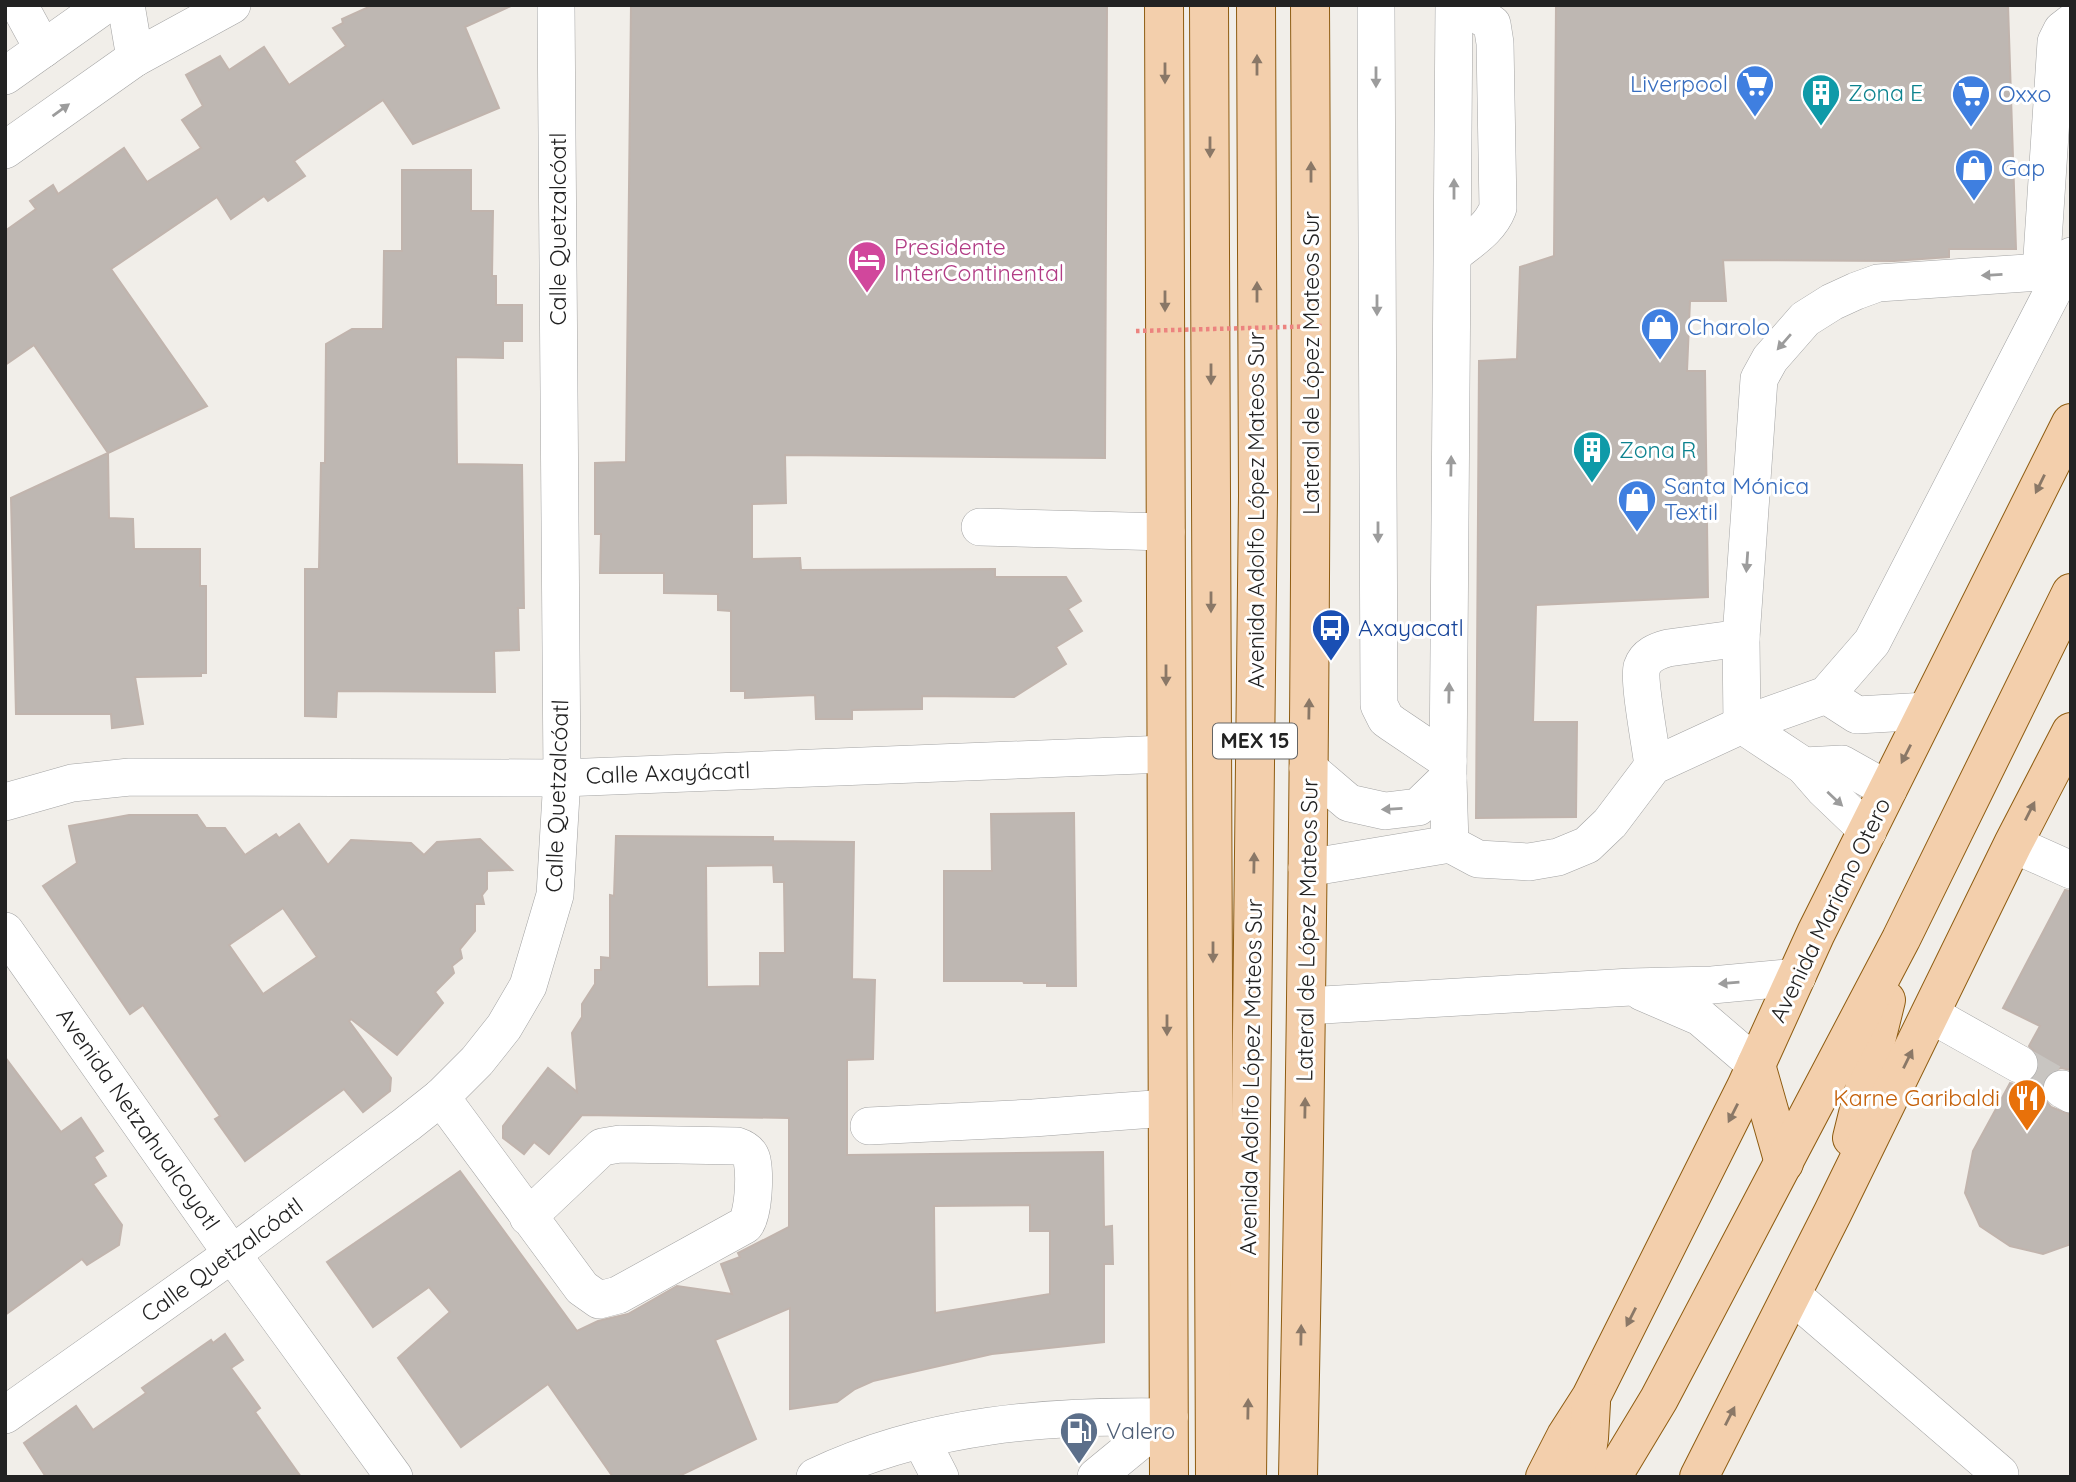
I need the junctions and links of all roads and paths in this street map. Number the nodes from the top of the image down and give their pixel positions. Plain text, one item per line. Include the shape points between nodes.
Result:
1 (19, 5) edge
2 (105, 5) edge
3 (126, 5) edge
4 (232, 5) edge
5 (556, 5) edge
6 (1164, 5) edge
7 (1209, 5) edge
8 (1256, 5) edge
9 (1310, 5) edge
10 (1454, 5) edge
11 (1464, 5) edge
12 (1386, 7) edge
13 (2071, 23) edge
14 (43, 49) junction
15 (135, 58) junction
16 (5, 76) edge
17 (5, 150) edge
18 (1454, 254) junction
19 (2057, 269) edge
20 (1323, 326) dead end
21 (1136, 331) dead end
22 (2071, 423) edge
23 (980, 527) dead end
24 (1166, 532) junction
25 (2071, 593) edge
26 (1741, 638) junction
27 (1826, 695) junction
28 (1927, 711) junction
29 (1742, 725) junction
30 (2071, 732) edge
31 (1166, 754) junction
32 (1653, 766) junction
33 (1804, 766) junction
34 (1308, 768) junction
35 (1448, 770) junction
36 (562, 778) junction
37 (1888, 790) junction
38 (5, 802) edge
39 (1868, 831) junction
40 (1450, 844) junction
41 (2013, 844) junction
42 (1307, 868) junction
43 (2071, 870) edge
44 (5, 931) edge
45 (1901, 939) junction
46 (1797, 977) junction
47 (1631, 987) junction
48 (1306, 1006) junction
49 (1930, 1014) junction
50 (2019, 1064) tunnel mouth
51 (1756, 1065) junction
52 (441, 1097) junction
53 (1167, 1108) junction
54 (869, 1126) dead end
55 (1784, 1163) junction
56 (1833, 1212) junction
57 (528, 1217) junction
58 (232, 1254) junction
59 (1791, 1294) junction
60 (1591, 1397) junction
61 (1659, 1399) junction
62 (5, 1415) edge
63 (1168, 1417) junction
64 (921, 1440) junction
65 (2000, 1474) dead end
66 (1299, 1475) edge
67 (394, 1477) edge
68 (815, 1477) edge
69 (940, 1477) edge
70 (1096, 1477) edge
71 (1169, 1477) edge
72 (1215, 1477) edge
73 (1247, 1477) edge
74 (1545, 1477) edge
75 (1583, 1477) edge
76 (1612, 1477) edge
77 (1643, 1477) edge
78 (1699, 1477) edge

1 - 14 street
2 - 14 street
3 - 15 street
4 - 15 street
5 - 36 street, Calle Quetzalcóatl
6 -> 24 main road
7 -> 72 main road, Avenida Adolfo López Mateos Sur / MEX 15
73 -> 8 main road, Avenida Adolfo López Mateos Sur / MEX 15 via 1258,496
34 -> 9 main road, Lateral de López Mateos Sur
18 -> 10 street
11 - 18 street via 1492,24 1497,208 1485,229
12 -> 35 street via 1379,705 1386,719
13 - 19 street via 2056,42
14 - 16 street
17 -> 15 street
35 -> 18 street
19 -> 26 street via 1878,283 1805,319 1770,359 1759,379
19 - 27 street via 1872,642
20 - 21 path, bridge
22 -> 28 main road, Avenida Mariano Otero
23 - 24 street
24 -> 31 main road
25 - 45 main road
26 - 29 street
26 - 32 street via 1668,648 1647,658 1641,675
27 - 28 street via 1857,715
27 - 29 street
28 -> 37 main road, Avenida Mariano Otero
29 - 32 street
29 - 33 street
41 -> 30 main road
31 - 36 street, Calle Axayácatl
31 -> 53 main road
32 - 40 street via 1610,823 1587,845 1558,857 1529,862 1478,859
33 - 37 street via 1842,764
33 -> 39 street
35 -> 34 street via 1418,807 1385,811 1349,803
34 - 42 main road, Lateral de López Mateos Sur
35 - 40 street
36 - 38 street, Calle Axayácatl via 130,777 72,783
36 - 52 street, Calle Quetzalcóatl via 555,895 528,986 491,1044
37 - 39 main road, Avenida Mariano Otero
39 - 46 main road, Avenida Mariano Otero
40 - 42 street
41 - 43 street
41 - 49 main road
42 - 48 main road, Lateral de López Mateos Sur
44 - 58 street, Avenida Netzahualcoyotl
45 - 55 main road
45 - 56 main road
46 -> 47 street
46 - 51 main road, Avenida Mariano Otero
47 - 48 street
47 - 51 street via 1700,1017
66 -> 48 main road, Lateral de López Mateos Sur
49 - 50 street
56 -> 49 main road
51 - 55 main road
51 -> 60 main road, Avenida Mariano Otero
52 - 57 street
52 - 58 street, Calle Quetzalcóatl
53 - 54 street
53 - 63 main road
55 - 61 main road
56 - 59 main road
57 - 57 street via 582,1288 599,1300 608,1299 745,1225 751,1214 752,1160 737,1146 602,1147
58 - 62 street, Calle Quetzalcóatl
58 - 67 street, Avenida Netzahualcoyotl
59 - 65 street
78 -> 59 main road
60 - 74 main road, Avenida Mariano Otero
60 - 75 main road
61 - 76 main road
61 - 77 main road
63 - 64 street via 1030,1420
63 - 70 street
63 - 71 main road
64 - 68 street
64 - 69 street

